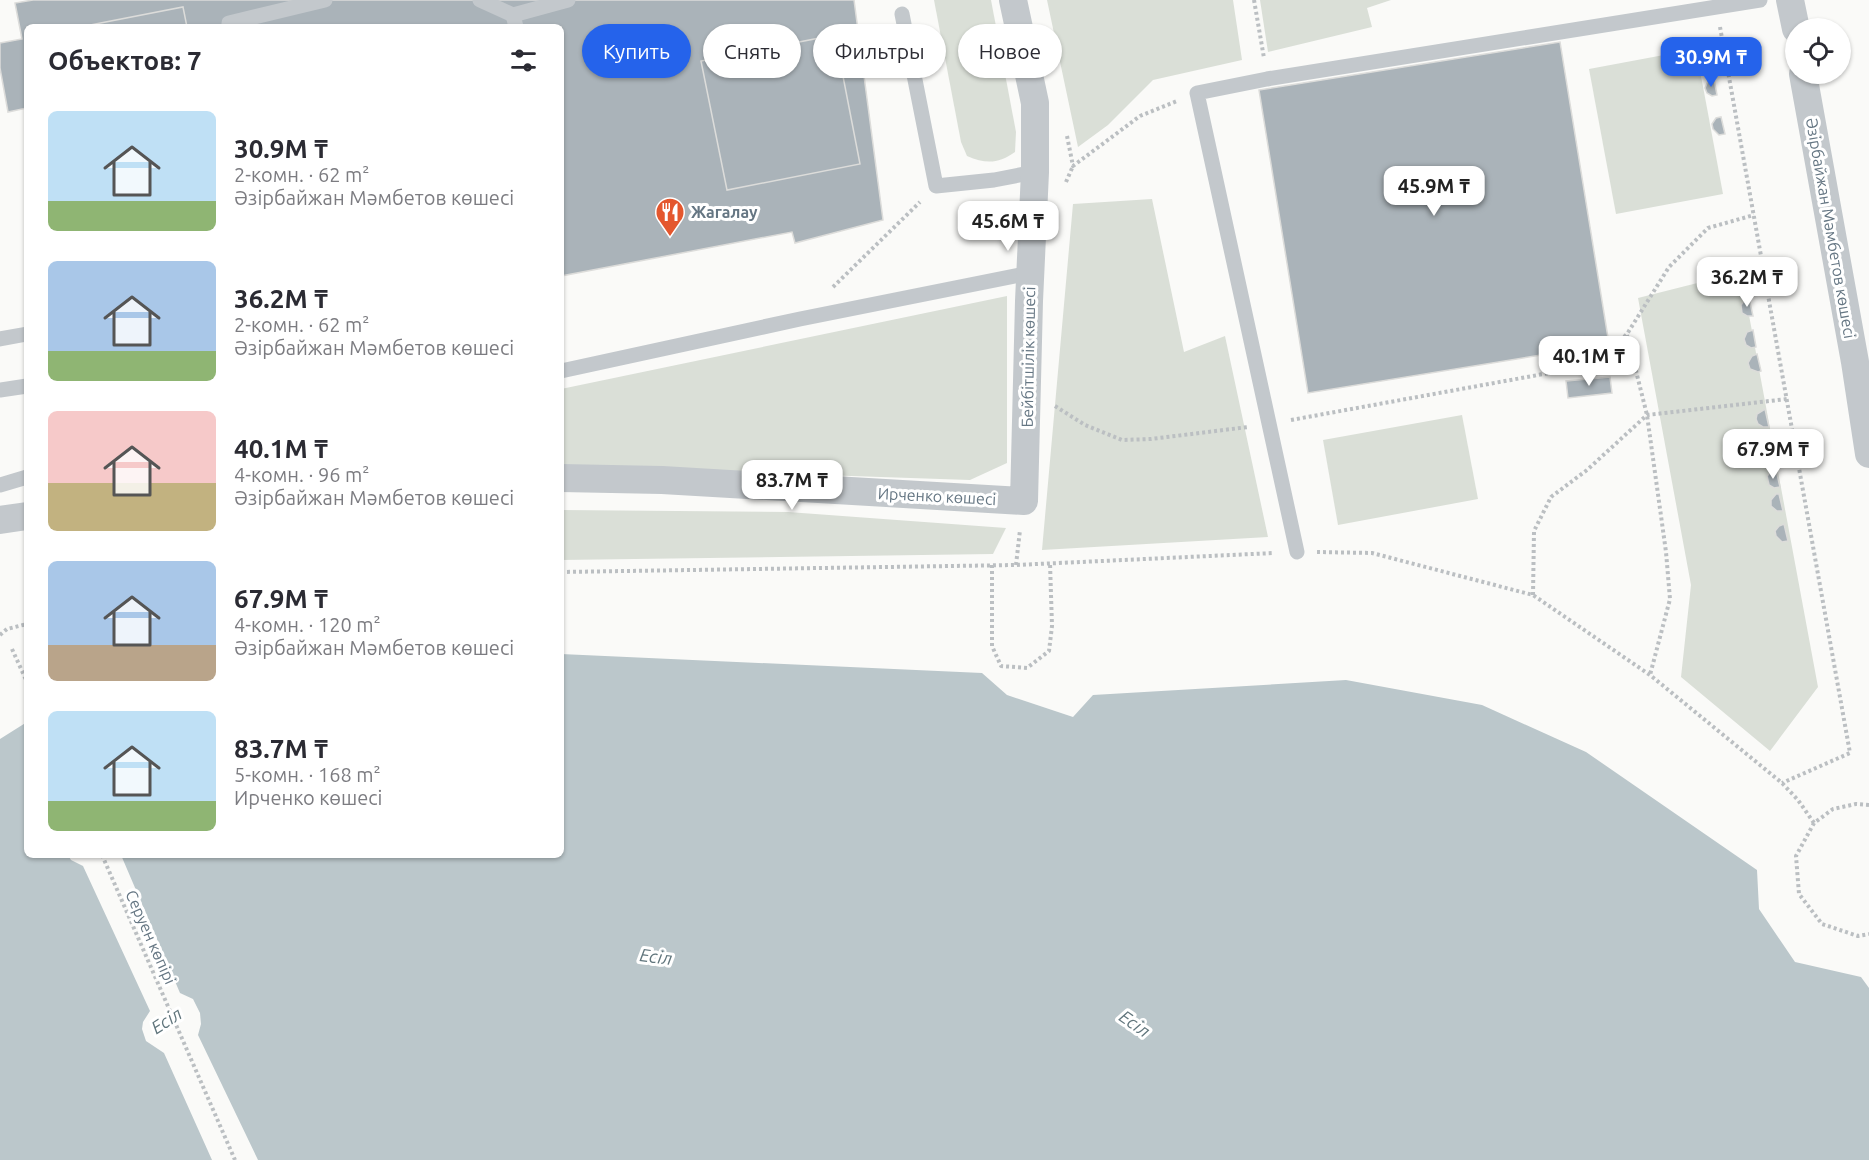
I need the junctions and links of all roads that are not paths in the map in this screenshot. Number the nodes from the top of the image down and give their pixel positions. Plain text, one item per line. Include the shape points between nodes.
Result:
1 (325, 0) edge
2 (480, 0) edge
3 (568, 0) edge
4 (1013, 0) edge
5 (1760, 0) edge
6 (1790, 0) edge
7 (902, 14) dead end
8 (1794, 18) edge
9 (514, 21) edge
10 (229, 24) edge
11 (1805, 84) edge
12 (1035, 172) junction
13 (1030, 273) junction
14 (24, 335) edge
15 (0, 339) edge
16 (1862, 361) edge
17 (564, 370) edge
18 (24, 386) edge
19 (0, 390) edge
20 (1869, 454) edge
21 (24, 478) edge
22 (564, 478) edge
23 (0, 484) edge
24 (1024, 501) joint
25 (24, 516) edge
26 (0, 520) edge
27 (1297, 552) road end

1 - 10 lane
2 - 9 lane
3 - 9 lane
4 - 12 street, Бейбітшілік көшесі via 1035,103
5 - 27 lane via 1267,78 1197,93
6 - 8 street
7 - 12 lane via 936,186
11 - 16 street, Әзірбайжан Мәмбетов көшесі
12 - 13 street, Бейбітшілік көшесі
13 - 17 lane
13 - 24 street, Бейбітшілік көшесі
14 - 15 lane
16 - 20 street, Әзірбайжан Мәмбетов көшесі
18 - 19 lane
21 - 23 lane
22 - 24 street, Ирченко көшесі
25 - 26 street

